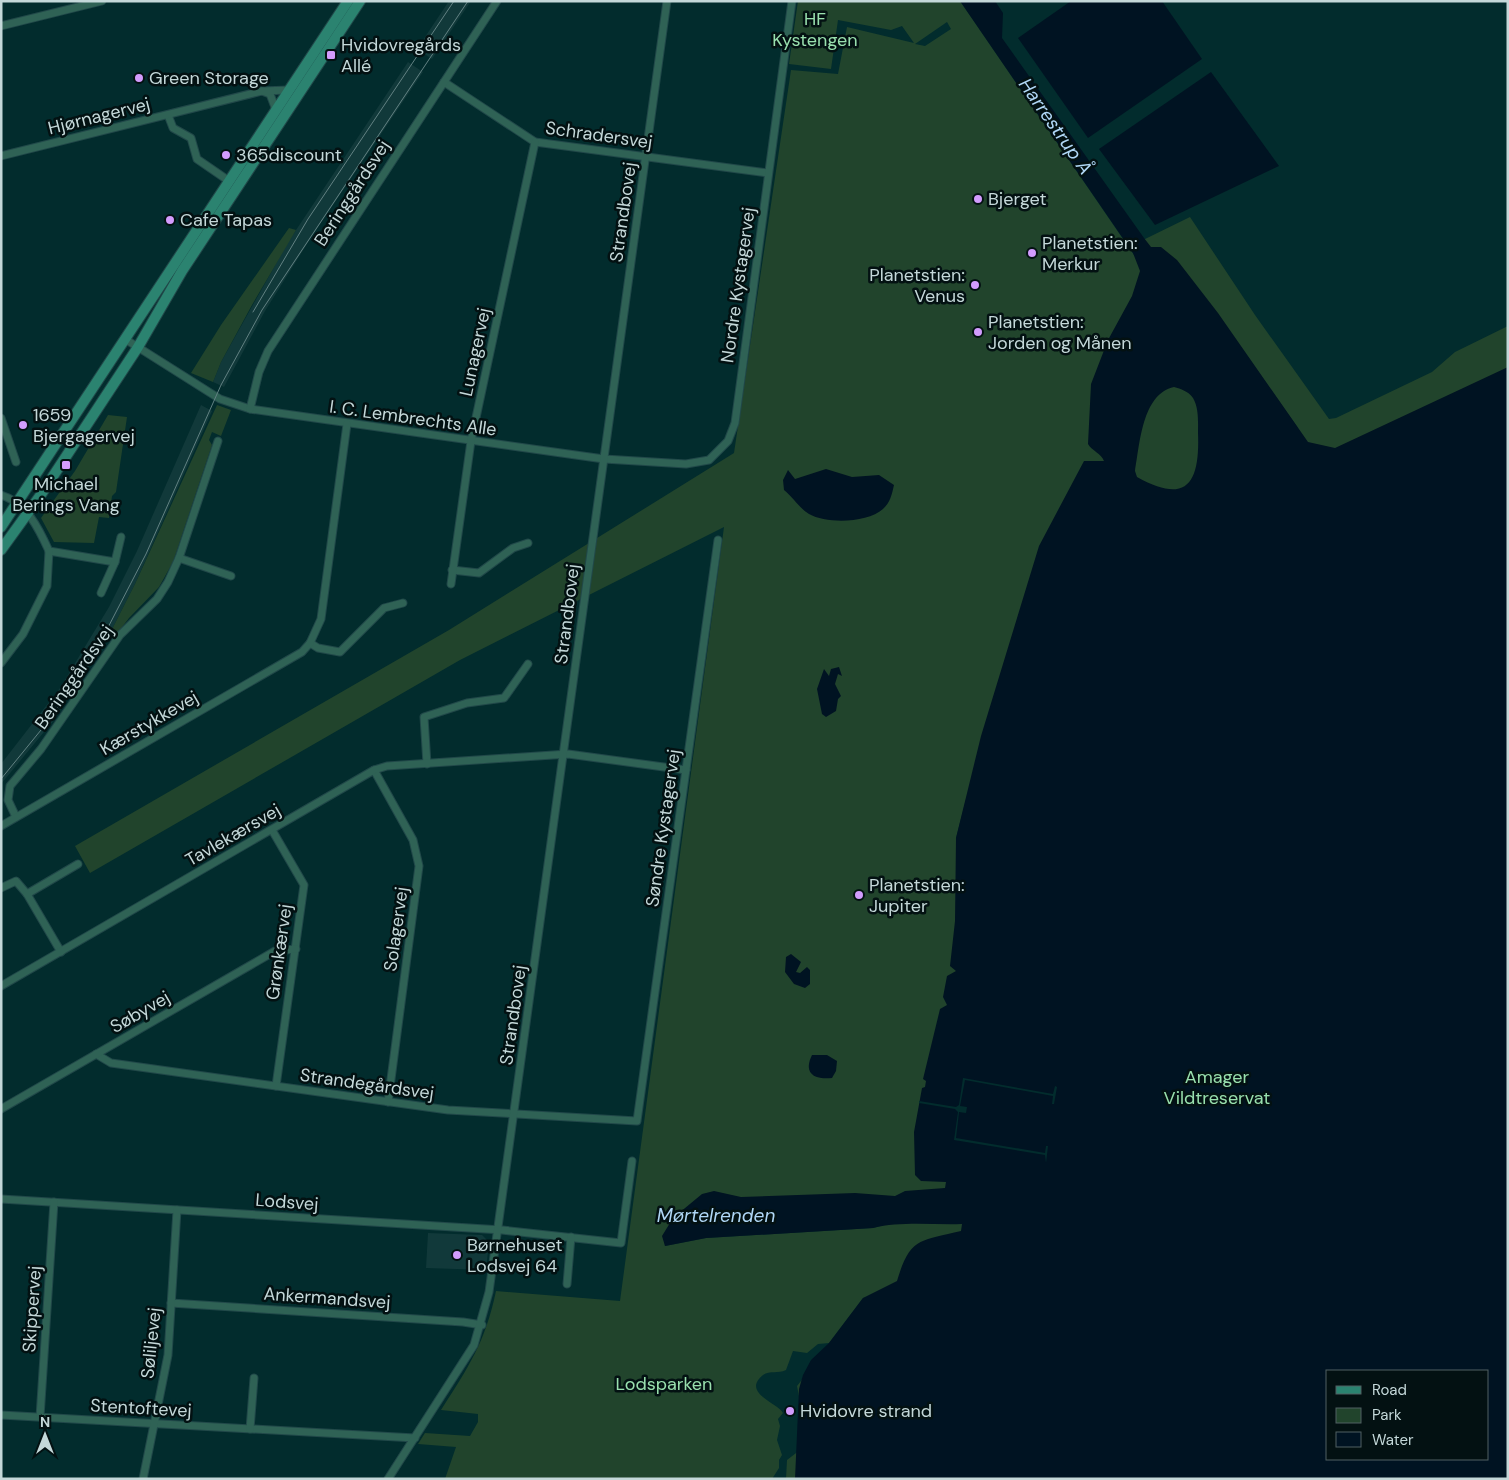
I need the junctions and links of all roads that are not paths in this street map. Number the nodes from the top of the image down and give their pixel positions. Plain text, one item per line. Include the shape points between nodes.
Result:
1 (102, 1) edge
2 (348, 1) edge
3 (360, 1) edge
4 (497, 1) edge
5 (667, 1) edge
6 (792, 1) edge
7 (1, 26) edge
8 (444, 82) junction
9 (288, 90) junction
10 (262, 91) junction
11 (276, 110) junction
12 (168, 114) junction
13 (536, 142) junction
14 (1, 156) edge
15 (646, 156) junction
16 (768, 173) junction
17 (229, 182) junction
18 (125, 340) junction
19 (138, 347) junction
20 (250, 409) junction
21 (1, 418) edge
22 (347, 424) junction
23 (218, 441) dead end
24 (471, 441) junction
25 (604, 458) junction
26 (16, 462) dead end
27 (1, 495) edge
28 (18, 503) junction
29 (28, 512) junction
30 (1, 527) edge
31 (121, 537) dead end
32 (718, 540) dead end
33 (528, 543) dead end
34 (1, 550) edge
35 (49, 552) junction
36 (179, 558) junction
37 (115, 562) junction
38 (452, 570) junction
39 (231, 576) dead end
40 (451, 584) dead end
41 (101, 593) dead end
42 (404, 603) dead end
43 (310, 643) junction
44 (1, 663) edge
45 (528, 664) dead end
46 (564, 754) junction
47 (427, 764) junction
48 (374, 770) junction
49 (686, 770) junction
50 (16, 817) junction
51 (1, 826) edge
52 (272, 830) junction
53 (78, 864) dead end
54 (1, 888) edge
55 (27, 894) junction
56 (296, 948) junction
57 (62, 952) junction
58 (1, 986) edge
59 (96, 1054) junction
60 (276, 1086) junction
61 (388, 1102) junction
62 (1, 1109) edge
63 (514, 1114) junction
64 (637, 1121) joint
65 (632, 1161) dead end
66 (1, 1199) edge
67 (54, 1202) junction
68 (177, 1210) junction
69 (498, 1230) junction
70 (571, 1238) junction
71 (567, 1284) dead end
72 (171, 1303) junction
73 (482, 1325) junction
74 (254, 1378) dead end
75 (1, 1415) edge
76 (40, 1417) junction
77 (154, 1423) junction
78 (250, 1429) junction
79 (415, 1438) junction
80 (143, 1479) edge
81 (388, 1479) edge

1 - 7 street
2 - 9 main road
3 - 19 main road via 188,263
4 - 8 street, Beringgårdsvej
5 - 15 street, Strandbovej
6 - 16 street, Nordre Kystagervej
8 - 13 street, Schradersvej
8 - 20 street, Beringgårdsvej via 268,351
9 - 10 street, Hjørnagervej
9 - 11 main road
10 - 11 street via 270,94
10 - 12 street, Hjørnagervej
11 - 17 main road
12 - 14 street, Hjørnagervej
12 - 17 street via 173,128 191,138 197,159
13 - 15 street, Schradersvej
13 - 24 street, Lunagervej
15 - 16 street, Schradersvej
15 - 25 street, Strandbovej
16 - 25 street, Nordre Kystagervej via 735,420 728,441 708,460 686,464
17 - 18 main road
18 - 19 street, I. C. Lembrechts Alle
18 - 28 main road
19 - 20 street, I. C. Lembrechts Alle via 220,399
19 - 29 main road
20 - 22 street, I. C. Lembrechts Alle
21 - 26 street
22 - 24 street, I. C. Lembrechts Alle
22 - 43 street, Kærstykkevej via 321,619
23 - 36 street, Beringgårdsvej
24 - 25 street, I. C. Lembrechts Alle
24 - 38 street, Lunagervej
25 - 46 street, Strandbovej
27 - 28 street
28 - 29 street
28 - 30 main road
29 - 34 main road
29 - 35 street
31 - 37 street
32 - 49 street, Søndre Kystagervej
33 - 38 street via 513,548 479,573
35 - 37 street
35 - 44 street via 47,586 22,634
36 - 39 street
36 - 50 street, Beringgårdsvej via 157,599 120,635 41,749 10,786 8,800
37 - 41 street
38 - 40 street, Lunagervej
42 - 43 street via 384,608 340,652
43 - 50 street, Kærstykkevej via 302,652
45 - 47 street via 504,698 467,703 424,717
46 - 47 street, Tavlekærsvej
46 - 49 street, Tavlekærsvej
46 - 63 street, Strandbovej
47 - 48 street, Tavlekærsvej via 387,766
48 - 52 street, Tavlekærsvej
48 - 61 street, Solagervej via 413,840 419,866
49 - 64 street, Søndre Kystagervej
50 - 51 street, Kærstykkevej
52 - 56 street, Grønkærvej via 304,885
52 - 57 street, Tavlekærsvej
53 - 55 street
54 - 55 street via 16,880
55 - 57 street
56 - 59 street, Søbyvej via 275,951
56 - 60 street, Grønkærvej
57 - 58 street, Tavlekærsvej
59 - 60 street, Strandegårdsvej via 111,1063
59 - 62 street, Søbyvej
60 - 61 street, Strandegårdsvej
61 - 63 street, Strandegårdsvej
63 - 64 street, Strandegårdsvej
63 - 69 street, Strandbovej
65 - 70 street, Lodsvej via 621,1242
66 - 67 street, Lodsvej
67 - 68 street, Lodsvej
67 - 76 street, Skippervej
68 - 69 street, Lodsvej
68 - 72 street, Søliljevej
69 - 70 street, Lodsvej
69 - 73 street, Strandbovej
70 - 71 street
72 - 73 street, Ankermandsvej
72 - 77 street, Søliljevej via 168,1355
73 - 79 street, Strandbovej via 465,1362
74 - 78 street
75 - 76 street, Stentoftevej
76 - 77 street, Stentoftevej
77 - 78 street, Stentoftevej
77 - 80 street, Søliljevej
78 - 79 street, Stentoftevej
79 - 81 street, Strandbovej

